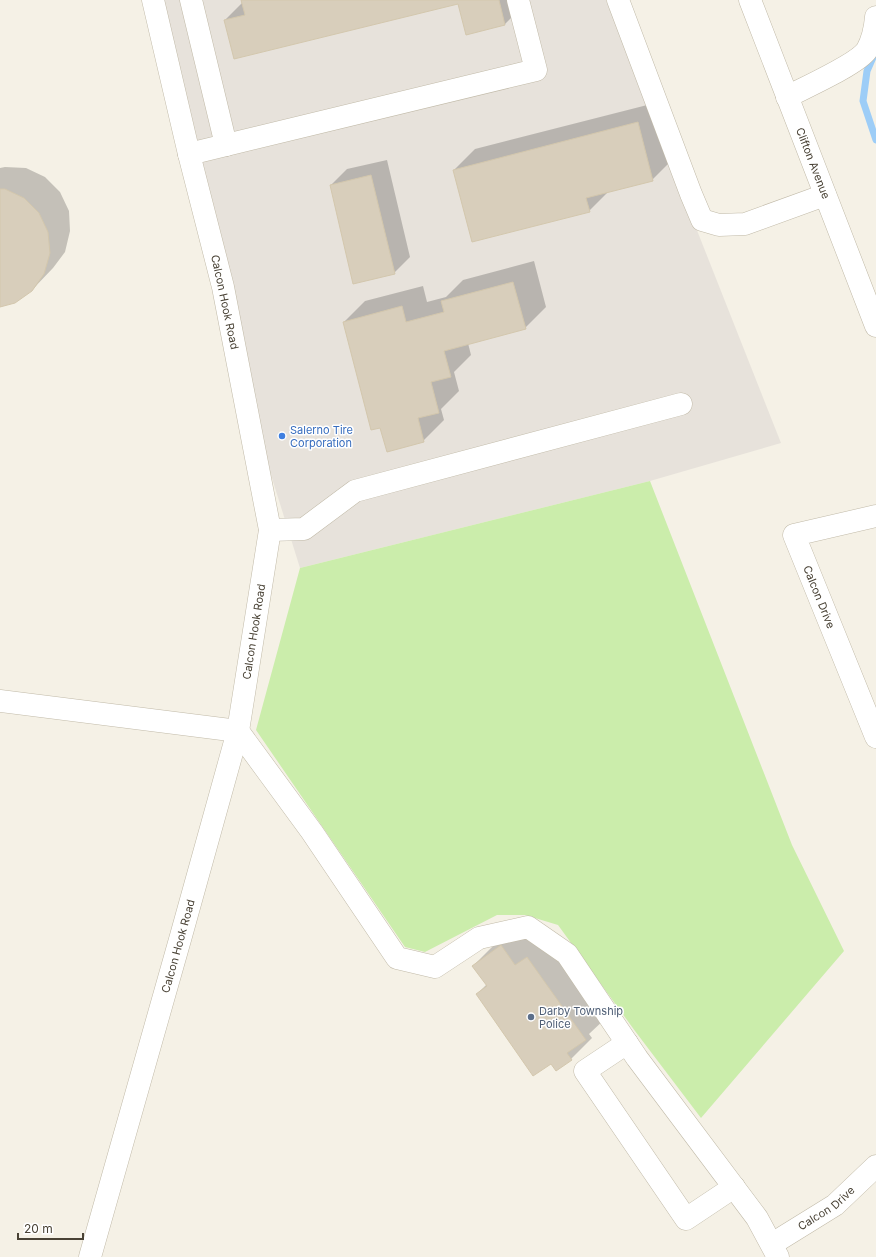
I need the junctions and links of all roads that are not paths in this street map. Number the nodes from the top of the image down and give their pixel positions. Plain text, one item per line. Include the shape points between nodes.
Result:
1 (153, 0) edge
2 (192, 0) edge
3 (518, 0) edge
4 (618, 0) edge
5 (750, 0) edge
6 (874, 0) edge
7 (876, 8) edge
8 (876, 17) edge
9 (787, 97) junction
10 (226, 145) junction
11 (189, 154) junction
12 (825, 195) junction
13 (876, 326) edge
14 (681, 404) dead end
15 (876, 516) edge
16 (270, 530) junction
17 (0, 701) edge
18 (238, 731) junction
19 (876, 737) edge
20 (627, 1043) junction
21 (876, 1166) edge
22 (734, 1187) junction
23 (775, 1251) edge
24 (90, 1257) edge

1 - 11 street, Calcon Hook Road
2 - 10 street
3 - 10 street via 536,70
4 - 12 street via 702,220 719,225 745,224
5 - 9 street, Clifton Avenue
6 - 7 street
8 - 9 street via 875,32 866,51 848,65
9 - 12 street, Clifton Avenue
10 - 11 street
11 - 16 street, Calcon Hook Road via 223,287
12 - 13 street, Clifton Avenue
14 - 16 street via 355,491 304,529
15 - 19 street, Calcon Drive via 794,536
16 - 18 street, Calcon Hook Road
17 - 18 street
18 - 20 street via 312,832 397,958 434,967 479,938 528,927 567,954
18 - 24 street, Calcon Hook Road
20 - 22 street
20 - 22 street via 585,1071 686,1219
21 - 23 street, Calcon Drive via 835,1205
22 - 23 street via 757,1218

